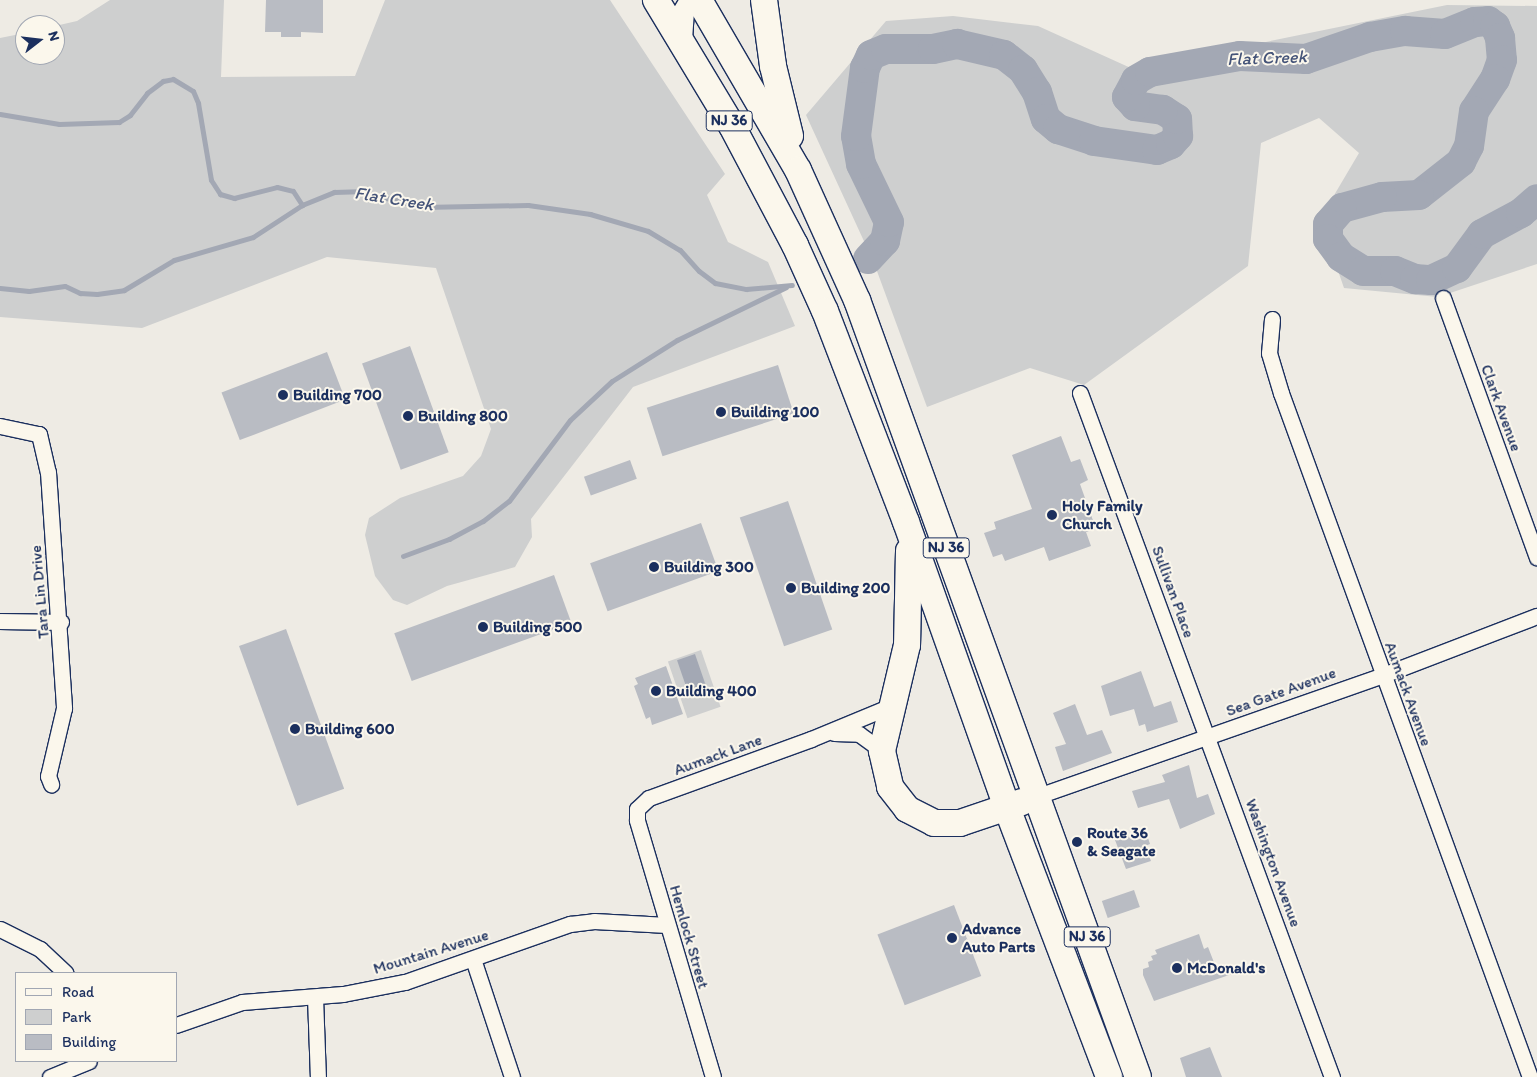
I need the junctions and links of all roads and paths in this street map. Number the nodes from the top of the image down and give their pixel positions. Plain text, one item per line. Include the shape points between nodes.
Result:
1 (656, 0) edge
2 (690, 0) edge
3 (699, 0) edge
4 (764, 0) edge
5 (682, 39) junction
6 (798, 170) junction
7 (1443, 298) dead end
8 (1272, 319) dead end
9 (1080, 393) dead end
10 (0, 426) edge
11 (906, 522) junction
12 (1537, 557) edge
13 (1537, 616) edge
14 (0, 621) edge
15 (60, 622) junction
16 (1180, 662) joint
17 (1383, 674) junction
18 (893, 705) junction
19 (1208, 736) junction
20 (811, 739) junction
21 (882, 751) junction
22 (51, 784) dead end
23 (1035, 797) junction
24 (639, 806) joint
25 (1007, 808) junction
26 (667, 925) junction
27 (0, 929) edge
28 (473, 959) junction
29 (65, 972) edge
30 (315, 997) junction
31 (178, 1024) edge
32 (88, 1062) edge
33 (50, 1077) edge
34 (318, 1077) edge
35 (512, 1077) edge
36 (712, 1077) edge
37 (1109, 1077) edge
38 (1138, 1077) edge
39 (1332, 1077) edge
40 (1530, 1077) edge

1 - 5 highway, NJ 36
2 - 5 main road via 683,12
3 - 6 highway, NJ 36
4 - 6 highway via 772,66
5 - 11 highway, NJ 36 via 795,245 825,311
6 - 23 highway, NJ 36 via 857,300
7 - 12 street, Clark Avenue
8 - 17 street, Aumack Avenue via 1269,353 1281,393
9 - 16 street, Sullivan Place
10 - 15 street, Tara Lin Drive via 39,434 48,472
11 - 18 highway via 910,624
11 - 25 highway, NJ 36
13 - 17 street, Sea Gate Avenue
14 - 15 street
15 - 22 street, Tara Lin Drive via 64,708 48,776
16 - 19 street, Washington Avenue
17 - 19 street, Sea Gate Avenue
17 - 40 street, Aumack Avenue
18 - 20 street, Aumack Lane
18 - 21 highway
19 - 23 street, Sea Gate Avenue
19 - 39 street, Washington Avenue
20 - 21 street, Aumack Lane via 852,732 866,736
20 - 24 street, Aumack Lane via 650,798
21 - 25 highway via 890,788 907,809 923,819 950,824
23 - 25 highway
23 - 38 highway, NJ 36
24 - 26 street, Hemlock Street via 637,820
25 - 37 highway, NJ 36
26 - 28 street, Mountain Avenue via 584,921
26 - 36 street, Hemlock Street
27 - 29 street via 40,950
28 - 30 street, Mountain Avenue via 405,982
28 - 35 street
30 - 31 street, Mountain Avenue via 242,1002
30 - 34 street
32 - 33 street

